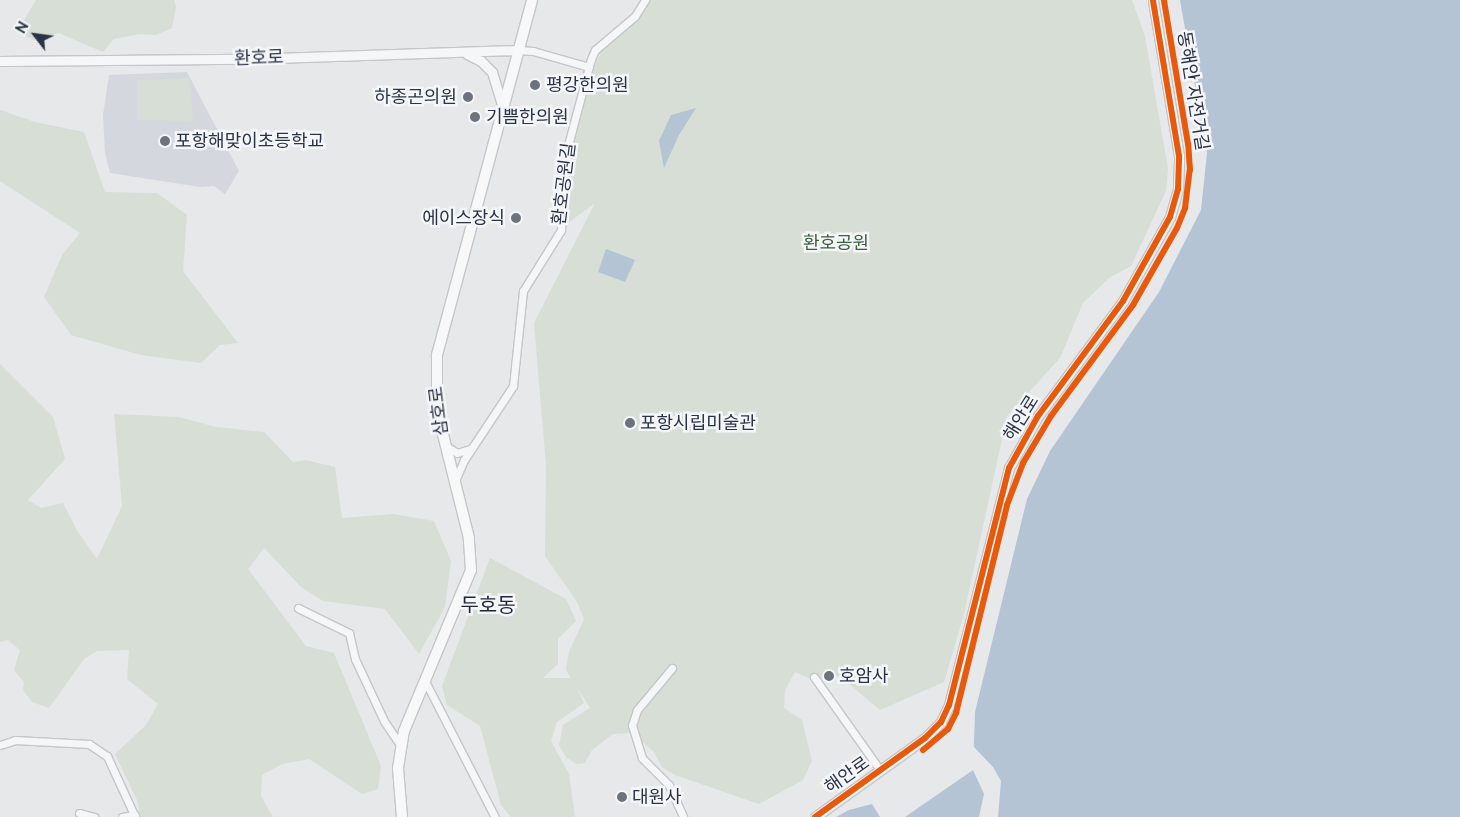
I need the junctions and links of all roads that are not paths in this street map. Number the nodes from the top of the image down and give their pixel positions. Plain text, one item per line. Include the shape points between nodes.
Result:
1 (532, 0) edge
2 (645, 0) edge
3 (1153, 0) edge
4 (518, 50) junction
5 (464, 54) junction
6 (0, 61) edge
7 (589, 67) junction
8 (502, 105) junction
9 (442, 439) junction
10 (472, 447) junction
11 (454, 485) junction
12 (298, 608) dead end
13 (672, 668) dead end
14 (814, 678) dead end
15 (425, 681) junction
16 (0, 744) edge
17 (400, 745) junction
18 (880, 770) junction
19 (79, 813) dead end
20 (135, 816) edge
21 (94, 817) edge
22 (122, 817) edge
23 (402, 817) edge
24 (495, 817) edge
25 (683, 817) edge
26 (815, 817) edge

1 - 4 main road, 삼호로
2 - 7 street, 환호공원길 via 635,16 595,50
3 - 18 street, 해안로 via 1178,156 1174,209 1123,301 1038,416 1009,468 944,718 931,733
4 - 5 street, 환호로
4 - 7 street via 533,51
4 - 8 main road, 삼호로
5 - 6 street, 환호로
5 - 8 street via 481,61 492,72
7 - 10 street, 환호공원길 via 567,149 561,230 523,291 515,380
8 - 9 main road, 삼호로 via 439,340 435,381
9 - 10 street via 457,452
9 - 11 main road, 삼호로
10 - 11 street, 환호공원길
11 - 15 main road, 삼호로 via 469,538 471,570
12 - 17 street via 349,632 355,659 384,722
13 - 25 street via 637,710 632,725 642,758 669,785
14 - 18 street
15 - 17 main road, 삼호로
15 - 24 street
16 - 20 street via 15,740 89,744 107,756
17 - 23 main road, 삼호로 via 398,777
18 - 26 street, 해안로
19 - 21 street
20 - 22 street

